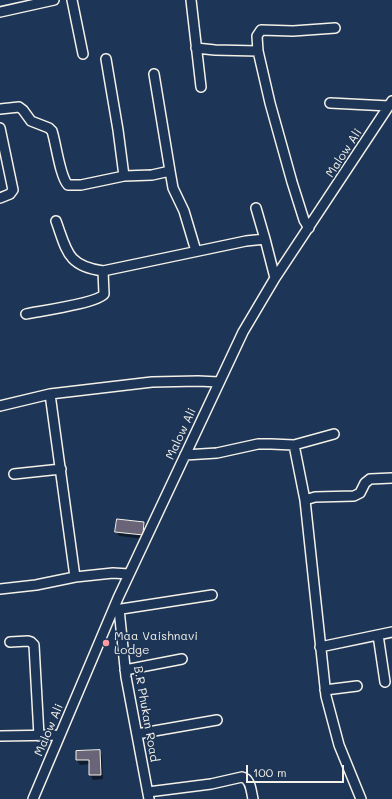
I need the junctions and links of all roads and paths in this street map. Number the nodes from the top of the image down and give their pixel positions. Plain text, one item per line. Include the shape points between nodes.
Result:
1 (54, 0) edge
2 (72, 0) edge
3 (191, 0) edge
4 (38, 2) edge
5 (0, 12) edge
6 (335, 28) dead end
7 (196, 48) junction
8 (258, 51) junction
9 (83, 54) dead end
10 (106, 59) dead end
11 (154, 74) dead end
12 (201, 87) dead end
13 (330, 103) dead end
14 (390, 104) edge
15 (0, 109) edge
16 (0, 128) edge
17 (170, 171) junction
18 (124, 176) junction
19 (0, 198) edge
20 (256, 208) dead end
21 (56, 221) dead end
22 (309, 228) junction
23 (265, 240) junction
24 (196, 251) junction
25 (102, 271) junction
26 (275, 278) junction
27 (26, 314) dead end
28 (219, 382) junction
29 (50, 394) junction
30 (0, 406) edge
31 (334, 434) dead end
32 (294, 445) junction
33 (185, 454) junction
34 (61, 470) junction
35 (14, 474) dead end
36 (392, 478) edge
37 (305, 500) junction
38 (129, 574) junction
39 (75, 577) junction
40 (0, 589) edge
41 (212, 595) dead end
42 (116, 610) junction
43 (392, 632) edge
44 (378, 635) junction
45 (10, 642) dead end
46 (320, 647) junction
47 (182, 659) dead end
48 (125, 670) junction
49 (385, 682) dead end
50 (357, 686) dead end
51 (325, 690) junction
52 (217, 720) dead end
53 (138, 734) junction
54 (60, 735) junction
55 (0, 736) edge
56 (39, 736) junction
57 (149, 795) edge
58 (33, 799) edge
59 (253, 799) edge
60 (361, 799) edge

1 - 4 street
2 - 9 street
3 - 7 street
4 - 5 street
6 - 8 street via 262,30 257,36
7 - 8 street
7 - 12 street
8 - 22 street via 292,182
10 - 18 street
11 - 17 street
13 - 14 street
14 - 22 street, Malow Ali
15 - 18 street via 19,107 31,121 52,131 68,185 81,185
16 - 19 street via 13,190
17 - 18 street via 152,175
17 - 24 street via 173,188 184,211
20 - 23 street
21 - 25 street via 67,251 75,262 89,269
22 - 26 street, Malow Ali
23 - 24 street via 246,241
23 - 26 street
24 - 25 street
25 - 27 street via 104,294 99,298
26 - 28 street, Malow Ali via 243,332
28 - 29 street via 152,382
28 - 33 street, Malow Ali
29 - 30 street
29 - 34 street
31 - 32 street
32 - 33 street via 258,444 217,453
32 - 37 street
33 - 38 street, Malow Ali
34 - 35 street
34 - 39 street
36 - 37 street via 370,479 360,493 354,496 315,497
37 - 46 street
38 - 39 street
38 - 42 street, Malow Ali
39 - 40 street
41 - 42 street
42 - 48 street, B.R Phukan Road
42 - 54 street, Malow Ali
43 - 44 street
44 - 46 street
44 - 49 street
45 - 56 street via 28,641 34,645
46 - 51 street
47 - 48 street
48 - 53 street, B.R Phukan Road
50 - 51 street
51 - 60 street via 339,745
52 - 53 street
53 - 57 street, B.R Phukan Road
54 - 56 street
54 - 58 street, Malow Ali
55 - 56 street
57 - 59 street via 242,777 249,782

